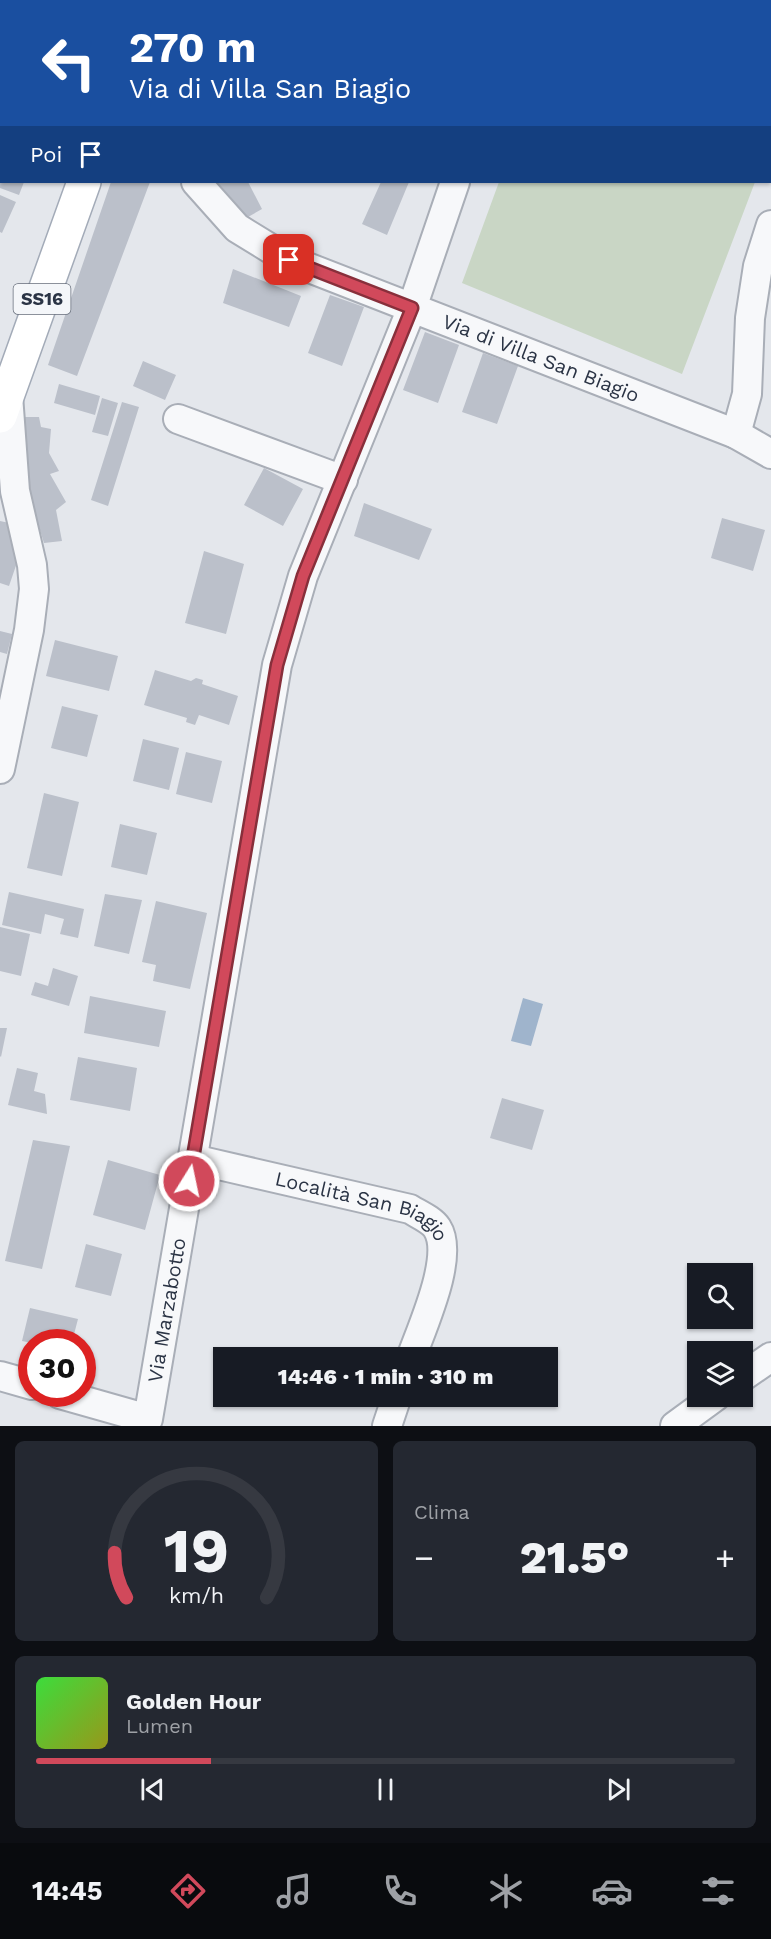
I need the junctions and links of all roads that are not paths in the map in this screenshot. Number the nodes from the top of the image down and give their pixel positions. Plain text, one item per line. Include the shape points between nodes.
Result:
1 (84, 183) edge
2 (197, 183) edge
3 (455, 183) edge
4 (771, 225) edge
5 (412, 308) junction
6 (3, 401) edge
7 (178, 419) dead end
8 (736, 434) junction
9 (771, 454) edge
10 (344, 480) junction
11 (0, 769) edge
12 (193, 1159) junction
13 (415, 1347) edge
14 (771, 1357) edge
15 (753, 1369) edge
16 (0, 1376) edge
17 (18, 1381) edge
18 (96, 1404) edge
19 (393, 1407) edge
20 (701, 1407) edge
21 (387, 1426) edge
22 (675, 1426) edge

1 - 6 main road, SS16
2 - 5 street, Via di Villa San Biagio via 237,228 289,260
3 - 5 street, Via Marzabotto
4 - 8 street via 758,266 750,318 747,394
5 - 8 street, Via di Villa San Biagio
5 - 10 street, Via Marzabotto
6 - 11 street via 34,589
7 - 10 street
8 - 9 street, Via di Villa San Biagio
10 - 12 street, Via Marzabotto via 303,576 277,665
12 - 13 street, Località San Biagio via 410,1209 436,1227 443,1246 441,1271
12 - 18 street, Via Marzabotto via 148,1419
14 - 15 street
16 - 17 street
19 - 21 street
20 - 22 street

